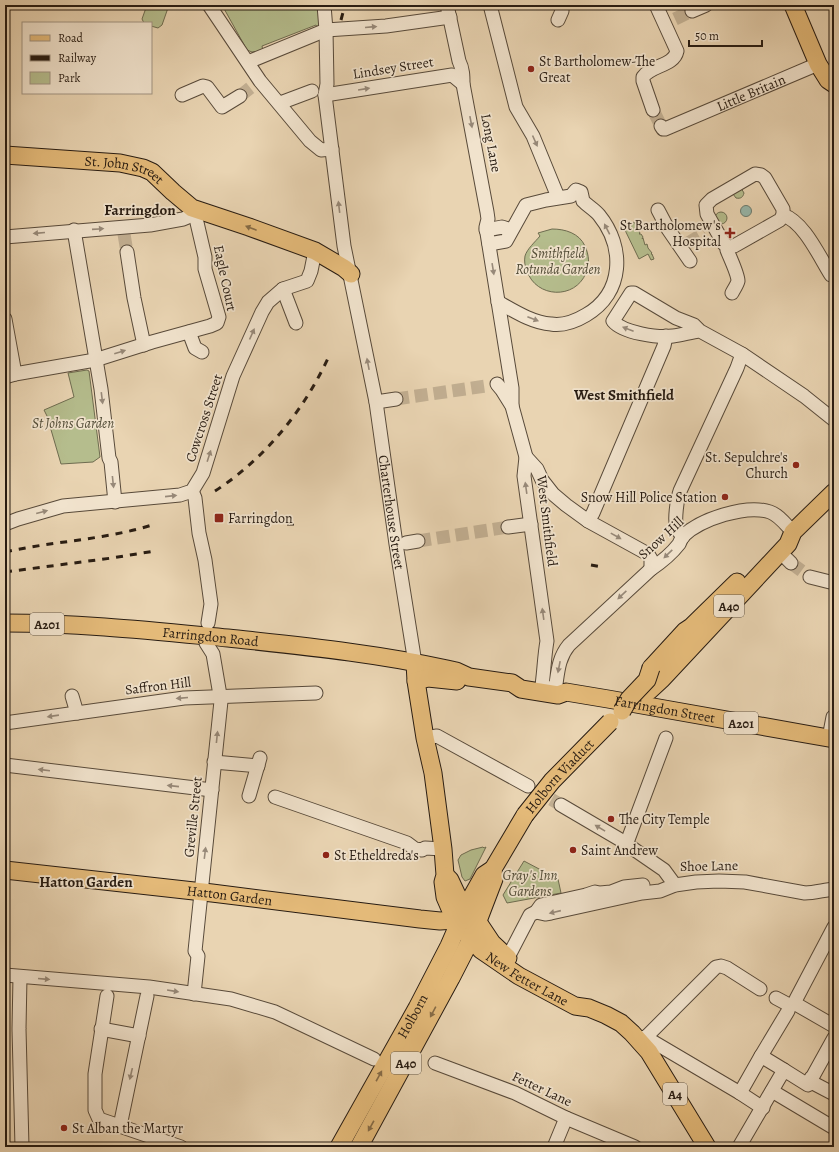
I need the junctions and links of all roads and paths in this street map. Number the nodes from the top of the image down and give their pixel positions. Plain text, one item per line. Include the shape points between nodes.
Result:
1 (209, 5) edge
2 (324, 5) edge
3 (562, 5) edge
4 (656, 5) edge
5 (706, 5) edge
6 (793, 5) edge
7 (490, 6) edge
8 (449, 11) edge
9 (692, 11) tunnel mouth
10 (558, 20) dead end
11 (326, 30) junction
12 (459, 61) junction
13 (248, 62) junction
14 (818, 64) junction
15 (452, 75) junction
16 (462, 84) junction
17 (834, 84) edge
18 (312, 90) dead end
19 (325, 95) junction
20 (182, 96) dead end
21 (240, 96) tunnel mouth
22 (280, 103) junction
23 (653, 110) tunnel mouth
24 (661, 126) dead end
25 (332, 149) junction
26 (5, 156) edge
27 (571, 198) junction
28 (658, 210) dead end
29 (195, 212) junction
30 (783, 215) junction
31 (74, 230) junction
32 (486, 230) junction
33 (512, 230) junction
34 (5, 236) edge
35 (489, 244) junction
36 (344, 246) junction
37 (729, 247) junction
38 (127, 252) tunnel mouth
39 (318, 252) junction
40 (690, 261) dead end
41 (351, 274) junction
42 (834, 276) edge
43 (283, 289) junction
44 (732, 293) dead end
45 (498, 302) junction
46 (5, 319) edge
47 (296, 323) dead end
48 (700, 331) junction
49 (189, 332) junction
50 (666, 336) junction
51 (144, 345) junction
52 (202, 352) dead end
53 (742, 354) junction
54 (95, 360) junction
55 (509, 372) junction
56 (10, 376) edge
57 (396, 399) tunnel mouth
58 (376, 402) junction
59 (512, 406) junction
60 (834, 420) edge
61 (526, 457) junction
62 (192, 491) junction
63 (834, 492) edge
64 (115, 502) junction
65 (588, 521) junction
66 (5, 524) edge
67 (531, 524) junction
68 (508, 527) tunnel mouth
69 (793, 532) junction
70 (683, 537) junction
71 (651, 569) junction
72 (810, 577) tunnel mouth
73 (834, 583) edge
74 (5, 623) edge
75 (208, 623) dead end
76 (547, 641) junction
77 (206, 644) dead end
78 (569, 645) junction
79 (415, 664) junction
80 (654, 675) junction
81 (469, 677) junction
82 (416, 681) junction
83 (549, 686) junction
84 (316, 694) dead end
85 (72, 696) dead end
86 (221, 697) junction
87 (77, 713) junction
88 (833, 717) dead end
89 (5, 723) edge
90 (425, 738) junction
91 (666, 738) dead end
92 (832, 738) edge
93 (214, 762) junction
94 (5, 765) edge
95 (528, 786) tunnel mouth
96 (212, 790) junction
97 (248, 796) dead end
98 (274, 797) dead end
99 (561, 805) tunnel mouth
100 (626, 845) junction
101 (443, 849) junction
102 (493, 869) junction
103 (5, 870) edge
104 (445, 876) junction
105 (675, 885) junction
106 (834, 889) edge
107 (200, 892) junction
108 (466, 907) junction
109 (482, 912) junction
110 (456, 923) junction
111 (834, 926) edge
112 (470, 940) junction
113 (506, 961) junction
114 (5, 975) edge
115 (20, 977) junction
116 (760, 989) dead end
117 (194, 994) junction
118 (107, 996) dead end
119 (147, 996) dead end
120 (776, 998) dead end
121 (791, 1007) junction
122 (834, 1026) edge
123 (101, 1029) junction
124 (139, 1036) junction
125 (834, 1038) edge
126 (643, 1039) junction
127 (762, 1056) junction
128 (374, 1059) dead end
129 (434, 1063) dead end
130 (784, 1070) junction
131 (811, 1078) junction
132 (772, 1091) junction
133 (740, 1093) junction
134 (834, 1094) edge
135 (762, 1108) junction
136 (566, 1118) junction
137 (120, 1126) junction
138 (834, 1128) edge
139 (22, 1147) edge
140 (181, 1147) edge
141 (339, 1147) edge
142 (359, 1147) edge
143 (554, 1147) edge
144 (635, 1147) edge
145 (707, 1147) edge
146 (739, 1147) edge

1 - 13 street
2 - 11 street, Charterhouse Street
3 - 10 street
4 - 23 street via 670,21 677,51 674,58 648,71 643,77 642,81
5 - 9 street
6 - 14 main road
7 -> 27 street via 516,107
11 -> 8 street via 386,26
8 - 12 street, Long Lane
11 - 13 street
11 - 19 street, Charterhouse Street
12 - 15 street
12 - 16 street, Long Lane via 463,76
13 - 22 street via 260,84
14 - 17 main road via 828,80
14 - 24 street, Little Britain via 665,129
15 - 16 street, Lindsey Street
19 -> 15 street, Lindsey Street
16 -> 32 street, Long Lane via 487,212
18 - 22 street
19 - 25 street, Charterhouse Street
20 - 21 street via 203,86 207,87 222,107
22 - 25 street via 310,141 321,150
36 -> 25 street, Charterhouse Street
26 - 29 main road, St. John Street via 120,163 143,168 152,172
27 - 33 street via 526,205
45 -> 27 street via 530,318 553,325 577,321 603,301 616,275 615,246 599,215
28 - 40 street via 684,246
31 -> 29 street via 123,230 183,219
39 -> 29 main road, St. John Street via 249,227
29 - 49 street, Eagle Court via 205,257 205,269 219,317 217,323
30 - 37 street via 780,220
30 - 37 street via 783,209 761,175 755,174 712,199 706,206 710,231
30 - 42 street via 800,227
31 -> 34 street
31 - 54 street
32 - 33 street via 502,227
32 - 35 street, West Smithfield
33 - 35 street via 506,241
35 -> 45 street, West Smithfield
36 - 39 street via 332,252
36 - 41 street, Charterhouse Street
37 - 44 street via 727,250 738,277 738,283
38 - 51 street
39 - 41 main road, St. John Street
39 - 43 street, Cowcross Street via 307,281
58 -> 41 street, Charterhouse Street
43 - 47 street
62 -> 43 street, Cowcross Street via 203,473 233,376 262,312 268,302
45 - 55 street, West Smithfield
46 - 56 street
48 - 50 street
50 -> 48 street via 635,332 613,323 631,293 694,325
48 - 53 street
49 - 51 street, Eagle Court
49 - 52 street via 195,348
50 - 65 street via 626,438
54 -> 51 street, Eagle Court
53 - 60 street via 804,396
53 - 70 street via 738,368 680,491 676,524
54 - 56 street, Eagle Court
54 -> 64 street
55 - 59 street, West Smithfield
55 - 59 street, West Smithfield via 506,378 492,385 502,390
57 - 58 street
58 - 79 street, Charterhouse Street
59 - 61 street, West Smithfield
61 - 65 street via 553,494
67 -> 61 street, West Smithfield via 524,476
64 -> 62 street via 180,495
62 - 75 street via 206,560 211,604
63 - 69 main road, Holborn Viaduct / A40
66 -> 64 street via 63,506
65 -> 71 street via 648,554
67 - 68 street
76 -> 67 street, West Smithfield
69 - 70 street, Snow Hill via 774,514 752,510 724,514
69 - 80 main road, Holborn Viaduct / A40 via 788,544
69 - 80 main road, Holborn Viaduct / A40 via 782,536 685,631
70 -> 71 street, Snow Hill via 679,544
71 -> 78 street, Snow Hill
72 - 73 street
74 - 79 main road, Farringdon Road / A201 via 103,626 254,640 382,656
76 - 78 street
76 - 83 street, West Smithfield via 543,667
77 - 86 street, Greville Street via 213,654
78 -> 83 street, Snow Hill
79 - 81 main road, Farringdon Street / A201 via 456,671
79 - 82 main road, Charterhouse Street
80 - 102 main road, Holborn Viaduct / A40, bridge via 641,698 622,711 552,781 525,815
81 - 82 main road, A201 via 458,681 428,678
81 - 83 main road, Farringdon Street / A201 via 512,683 523,680
82 - 90 main road, Charterhouse Street
83 - 92 main road, Farringdon Street / A201 via 727,721
84 - 86 street, Saffron Hill
85 - 87 street
86 -> 87 street, Saffron Hill via 184,698
93 -> 86 street, Greville Street
87 -> 89 street, Saffron Hill
88 - 92 street
90 - 95 street via 437,736
90 - 101 main road, Charterhouse Street via 433,773
91 - 100 street
93 - 96 street, Greville Street
93 - 97 street via 259,762
96 -> 94 street
107 -> 96 street, Greville Street
98 - 101 street via 407,843 415,849
100 -> 99 street, Shoe Lane
100 - 105 street, Shoe Lane via 664,870
101 - 104 main road, Charterhouse Street
102 - 108 main road, Holborn Viaduct / A40 via 484,875
102 - 109 main road, Holborn Viaduct / A40 via 494,879
103 - 107 main road, Hatton Garden
104 - 108 main road, Charterhouse Street
104 - 110 main road, Charterhouse Street via 444,897
105 - 106 street, Shoe Lane via 719,881 745,882 805,893
105 - 113 street via 660,891 551,913 536,912 530,915
107 - 110 main road, Hatton Garden
107 - 117 street, Greville Street
108 - 109 main road, A4
108 - 110 main road, A40
109 - 112 main road, A40
109 - 113 main road, New Fetter Lane / A4 via 492,943
110 - 112 main road, A4
141 -> 110 main road, Holborn / A40 via 417,1008 443,957
111 - 121 street
112 - 113 main road, New Fetter Lane / A4 via 484,952
112 -> 142 main road, Holborn / A40
113 - 126 main road, New Fetter Lane / A4 via 531,982 575,1006 589,1008 621,1023
114 - 115 street
115 -> 117 street via 149,987
115 - 139 street
116 - 126 street via 727,968 716,967
117 - 128 street via 275,1012
118 - 123 street
119 - 124 street
120 - 121 street
121 - 122 street
121 - 127 street
123 - 124 street
123 - 137 street via 95,1074 96,1116
124 -> 137 street
125 - 131 street
126 - 133 street
126 - 145 main road, New Fetter Lane / A4
127 - 130 street
127 - 133 street
129 - 136 street, Fetter Lane via 515,1093
130 - 131 street via 808,1085
130 - 132 street
131 - 134 street via 813,1083
132 - 135 street
132 - 138 street
133 - 135 street
135 - 146 street
136 - 143 street
136 - 144 street, Fetter Lane
137 - 140 street

